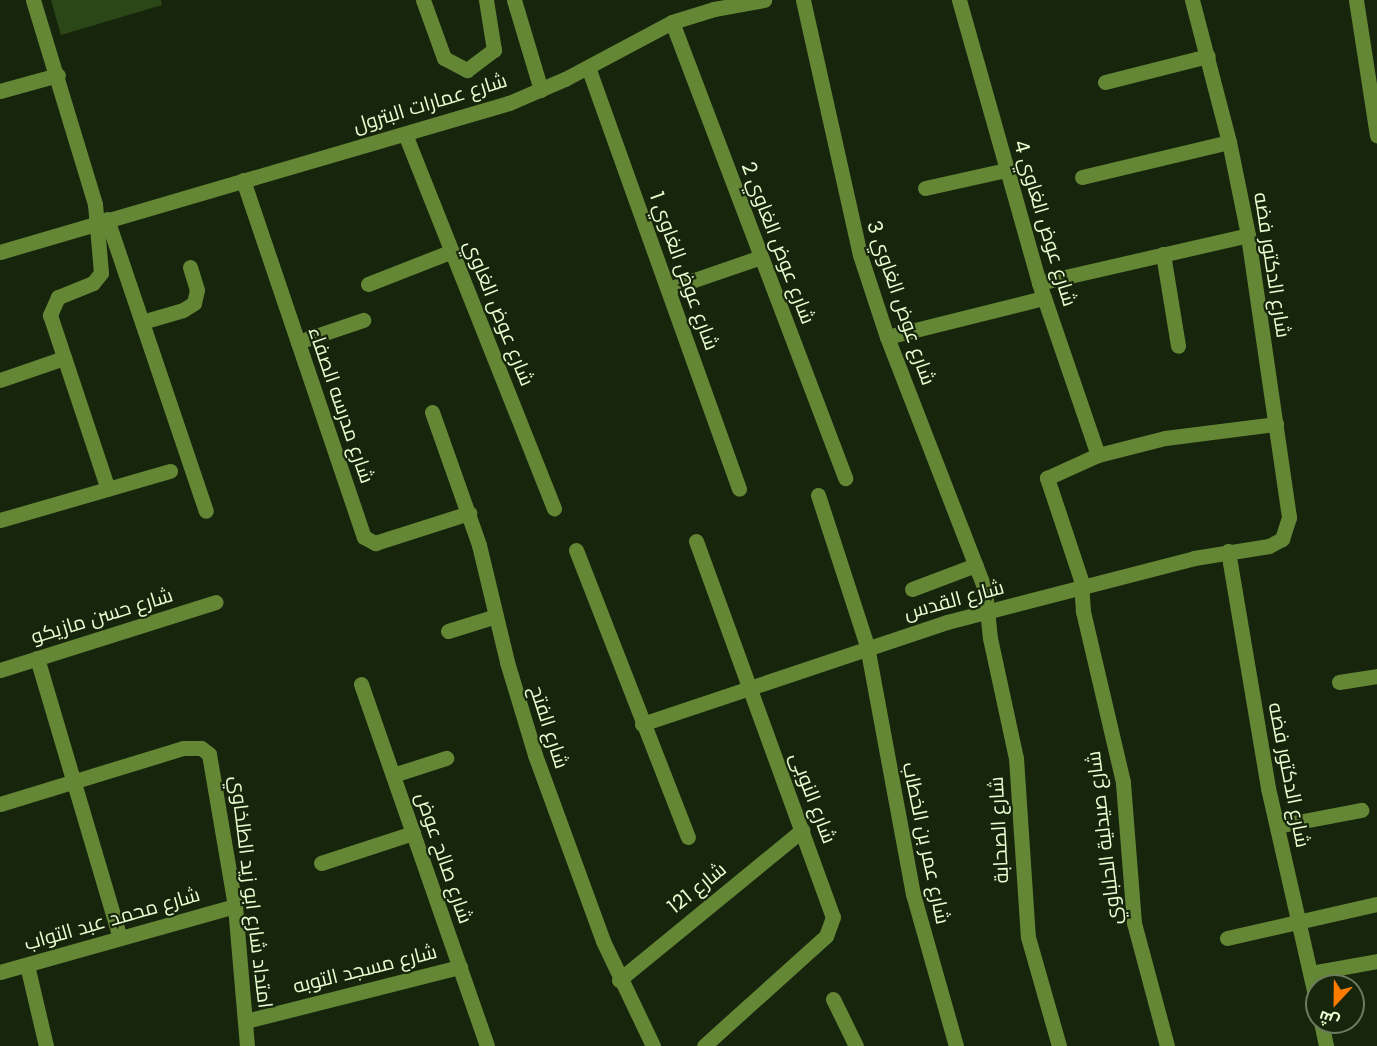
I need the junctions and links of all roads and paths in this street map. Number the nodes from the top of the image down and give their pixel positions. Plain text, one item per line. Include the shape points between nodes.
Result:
1 (33, 0) edge
2 (423, 0) edge
3 (486, 0) edge
4 (514, 0) edge
5 (764, 0) edge
6 (803, 0) edge
7 (959, 0) edge
8 (1192, 0) edge
9 (1356, 0) edge
10 (672, 22) junction
11 (1208, 56) junction
12 (588, 67) junction
13 (58, 75) junction
14 (1106, 82) dead end
15 (541, 90) junction
16 (0, 91) edge
17 (405, 134) junction
18 (1377, 135) edge
19 (1229, 142) junction
20 (1006, 170) junction
21 (1082, 177) dead end
22 (243, 180) junction
23 (925, 188) dead end
24 (102, 221) junction
25 (1248, 235) junction
26 (452, 251) junction
27 (0, 252) edge
28 (1163, 254) junction
29 (761, 257) junction
30 (190, 267) dead end
31 (368, 284) dead end
32 (668, 289) junction
33 (1042, 290) junction
34 (363, 320) dead end
35 (142, 322) junction
36 (887, 337) junction
37 (298, 342) junction
38 (1178, 346) dead end
39 (64, 358) junction
40 (0, 380) edge
41 (432, 412) dead end
42 (1275, 424) junction
43 (1098, 455) junction
44 (170, 471) dead end
45 (845, 478) dead end
46 (108, 489) junction
47 (739, 489) dead end
48 (818, 495) dead end
49 (554, 508) dead end
50 (206, 511) dead end
51 (469, 513) junction
52 (0, 520) edge
53 (1282, 539) joint
54 (696, 541) dead end
55 (576, 550) dead end
56 (1228, 551) junction
57 (976, 565) junction
58 (912, 589) dead end
59 (1081, 589) junction
60 (216, 602) dead end
61 (987, 611) junction
62 (496, 616) junction
63 (448, 631) dead end
64 (867, 646) junction
65 (37, 658) junction
66 (0, 670) edge
67 (1377, 676) edge
68 (1340, 682) dead end
69 (361, 684) dead end
70 (749, 687) junction
71 (642, 724) junction
72 (446, 758) dead end
73 (393, 776) junction
74 (74, 781) junction
75 (0, 804) edge
76 (1362, 810) dead end
77 (1277, 826) junction
78 (802, 830) junction
79 (413, 833) junction
80 (688, 837) dead end
81 (321, 863) dead end
82 (1377, 904) edge
83 (235, 906) junction
84 (1299, 922) junction
85 (120, 938) junction
86 (1227, 938) dead end
87 (1377, 961) edge
88 (27, 965) junction
89 (460, 967) junction
90 (0, 972) edge
91 (1311, 973) joint
92 (619, 980) junction
93 (833, 999) dead end
94 (246, 1021) junction
95 (46, 1046) edge
96 (247, 1046) edge
97 (487, 1046) edge
98 (653, 1046) edge
99 (704, 1046) edge
100 (856, 1046) edge
101 (956, 1046) edge
102 (1059, 1046) edge
103 (1167, 1046) edge

1 - 13 street
2 - 3 street via 444,58 467,70 494,50
4 - 15 street
5 - 10 street, شارع عمارات البترول
6 - 36 street, شارع عوض الغاوي 3 via 849,213
7 - 20 street, شارع عوض الغاوي 4
8 - 11 street, شارع الدكتور فضه
9 - 18 street
10 - 12 street, شارع عمارات البترول
10 - 29 street, شارع عوض الغاوي 2
11 - 14 street
11 - 19 street, شارع الدكتور فضه
12 - 15 street, شارع عمارات البترول
12 - 32 street, شارع عوض الغاوي 1
13 - 16 street
13 - 24 street
15 - 17 street, شارع عمارات البترول
17 - 22 street, شارع عمارات البترول
17 - 26 street, شارع عوض الغاوي
19 - 21 street
19 - 25 street, شارع الدكتور فضه
20 - 23 street
20 - 33 street, شارع عوض الغاوي 4
22 - 24 street, شارع عمارات البترول
22 - 37 street, شارع مدرسه الصفاء
24 - 27 street, شارع عمارات البترول
24 - 35 street
24 - 39 street via 101,273 93,283 64,293 51,308
25 - 28 street
25 - 42 street, شارع الدكتور فضه
26 - 31 street
26 - 49 street, شارع عوض الغاوي
28 - 33 street
28 - 38 street
29 - 32 street
29 - 45 street, شارع عوض الغاوي 2
30 - 35 street via 197,290 190,308
32 - 47 street, شارع عوض الغاوي 1
33 - 36 street
33 - 43 street, شارع عوض الغاوي 4
34 - 37 street
35 - 50 street
36 - 57 street, شارع عوض الغاوي 3
37 - 51 street, شارع مدرسه الصفاء via 364,537 375,543
39 - 40 street
39 - 46 street
41 - 51 street, شارع الفتح
42 - 43 street, شارع صيدلية الحلباوي via 1165,438
42 - 53 street, شارع الدكتور فضه via 1289,517
43 - 59 street, شارع صيدلية الحلباوي via 1051,473 1047,481
44 - 46 street
46 - 52 street
48 - 64 street, شارع عمر بن الخطاب
51 - 62 street, شارع الفتح
53 - 56 street, شارع القدس via 1269,546
54 - 70 street, شارع النوبى
55 - 71 street
56 - 59 street, شارع القدس
56 - 77 street, شارع الدكتور فضه
57 - 58 street
57 - 61 street, شارع عوض الغاوي 3
59 - 61 street, شارع القدس
59 - 103 street, شارع صيدلية الحلباوي via 1123,782 1134,923
60 - 65 street, شارع حسن مازيكو
61 - 64 street, شارع القدس
61 - 102 street, شارع الصحابة via 1016,758 1028,937
62 - 63 street
62 - 92 street, شارع الفتح via 535,754
64 - 70 street, شارع القدس
64 - 101 street, شارع عمر بن الخطاب via 913,894
65 - 66 street, شارع حسن مازيكو
65 - 74 street
67 - 68 street
69 - 73 street, شارع صالح عوض
70 - 71 street, شارع القدس
70 - 78 street, شارع النوبى
71 - 80 street
72 - 73 street
73 - 79 street, شارع صالح عوض
74 - 75 street
74 - 83 street, امتداد شارع ابو زيد الطلخاوي via 183,748 201,748 213,762
74 - 85 street
76 - 77 street
77 - 84 street, شارع الدكتور فضه
78 - 92 street, شارع 121
78 - 99 street, شارع النوبى via 831,907 833,924 826,936
79 - 81 street
79 - 89 street, شارع صالح عوض
82 - 84 street
83 - 85 street, شارع محمد عبد التواب
83 - 94 street, امتداد شارع ابو زيد الطلخاوي
84 - 86 street
84 - 91 street, شارع الدكتور فضه
85 - 88 street, شارع محمد عبد التواب
87 - 91 street
88 - 90 street, شارع محمد عبد التواب
88 - 95 street
89 - 94 street, شارع مسجد التوبه
89 - 97 street, شارع صالح عوض
92 - 98 street, شارع الفتح
93 - 100 street
94 - 96 street, امتداد شارع ابو زيد الطلخاوي

